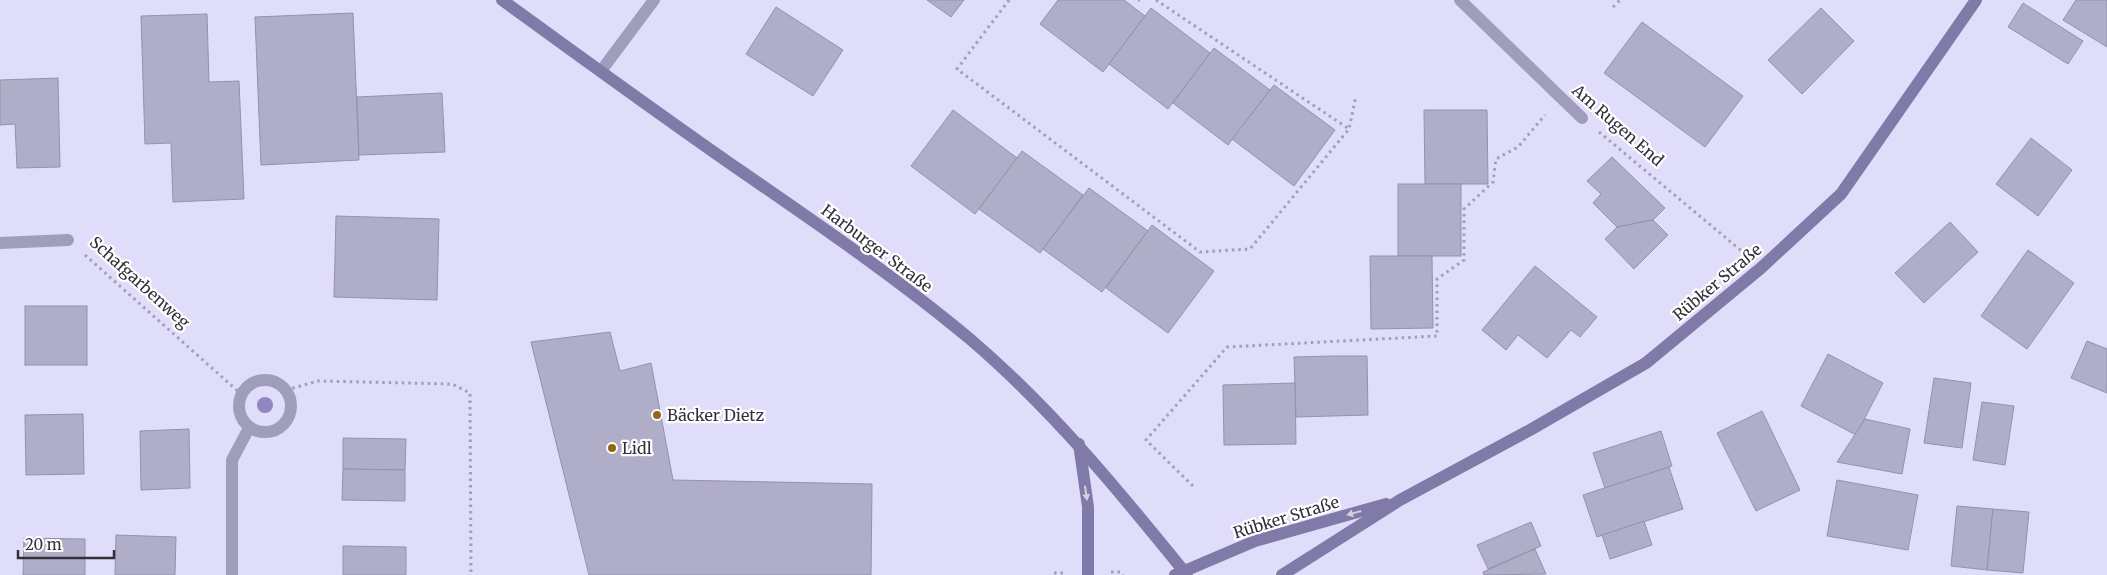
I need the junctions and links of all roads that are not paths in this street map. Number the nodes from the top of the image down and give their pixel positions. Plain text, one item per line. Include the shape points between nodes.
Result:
1 (502, 0) edge
2 (654, 0) edge
3 (1460, 0) edge
4 (1976, 0) edge
5 (601, 71) junction
6 (1582, 118) road end
7 (68, 240) road end
8 (0, 243) edge
9 (249, 428) junction
10 (1079, 444) junction
11 (1400, 500) junction
12 (1309, 558) junction
13 (1182, 574) edge
14 (232, 575) edge
15 (1088, 575) edge
16 (1282, 575) edge
17 (1301, 575) edge

1 - 5 street, Harburger Straße
2 - 5 street
3 - 6 street, Am Rugen End
4 - 11 street, Rübker Straße via 1841,194 1761,268 1646,363
5 - 10 street, Harburger Straße via 861,253 970,339
7 - 8 street, Schafgarbenweg
9 - 9 street via 266,433 277,430 286,422 291,412 291,400 286,390 266,380 248,386 238,403 239,413
9 - 14 street via 232,460
10 - 13 street, Harburger Straße
10 -> 15 street via 1088,507
11 - 12 street, Rübker Straße
11 -> 13 street, Rübker Straße via 1255,541
12 - 16 street, Rübker Straße
12 - 17 street

